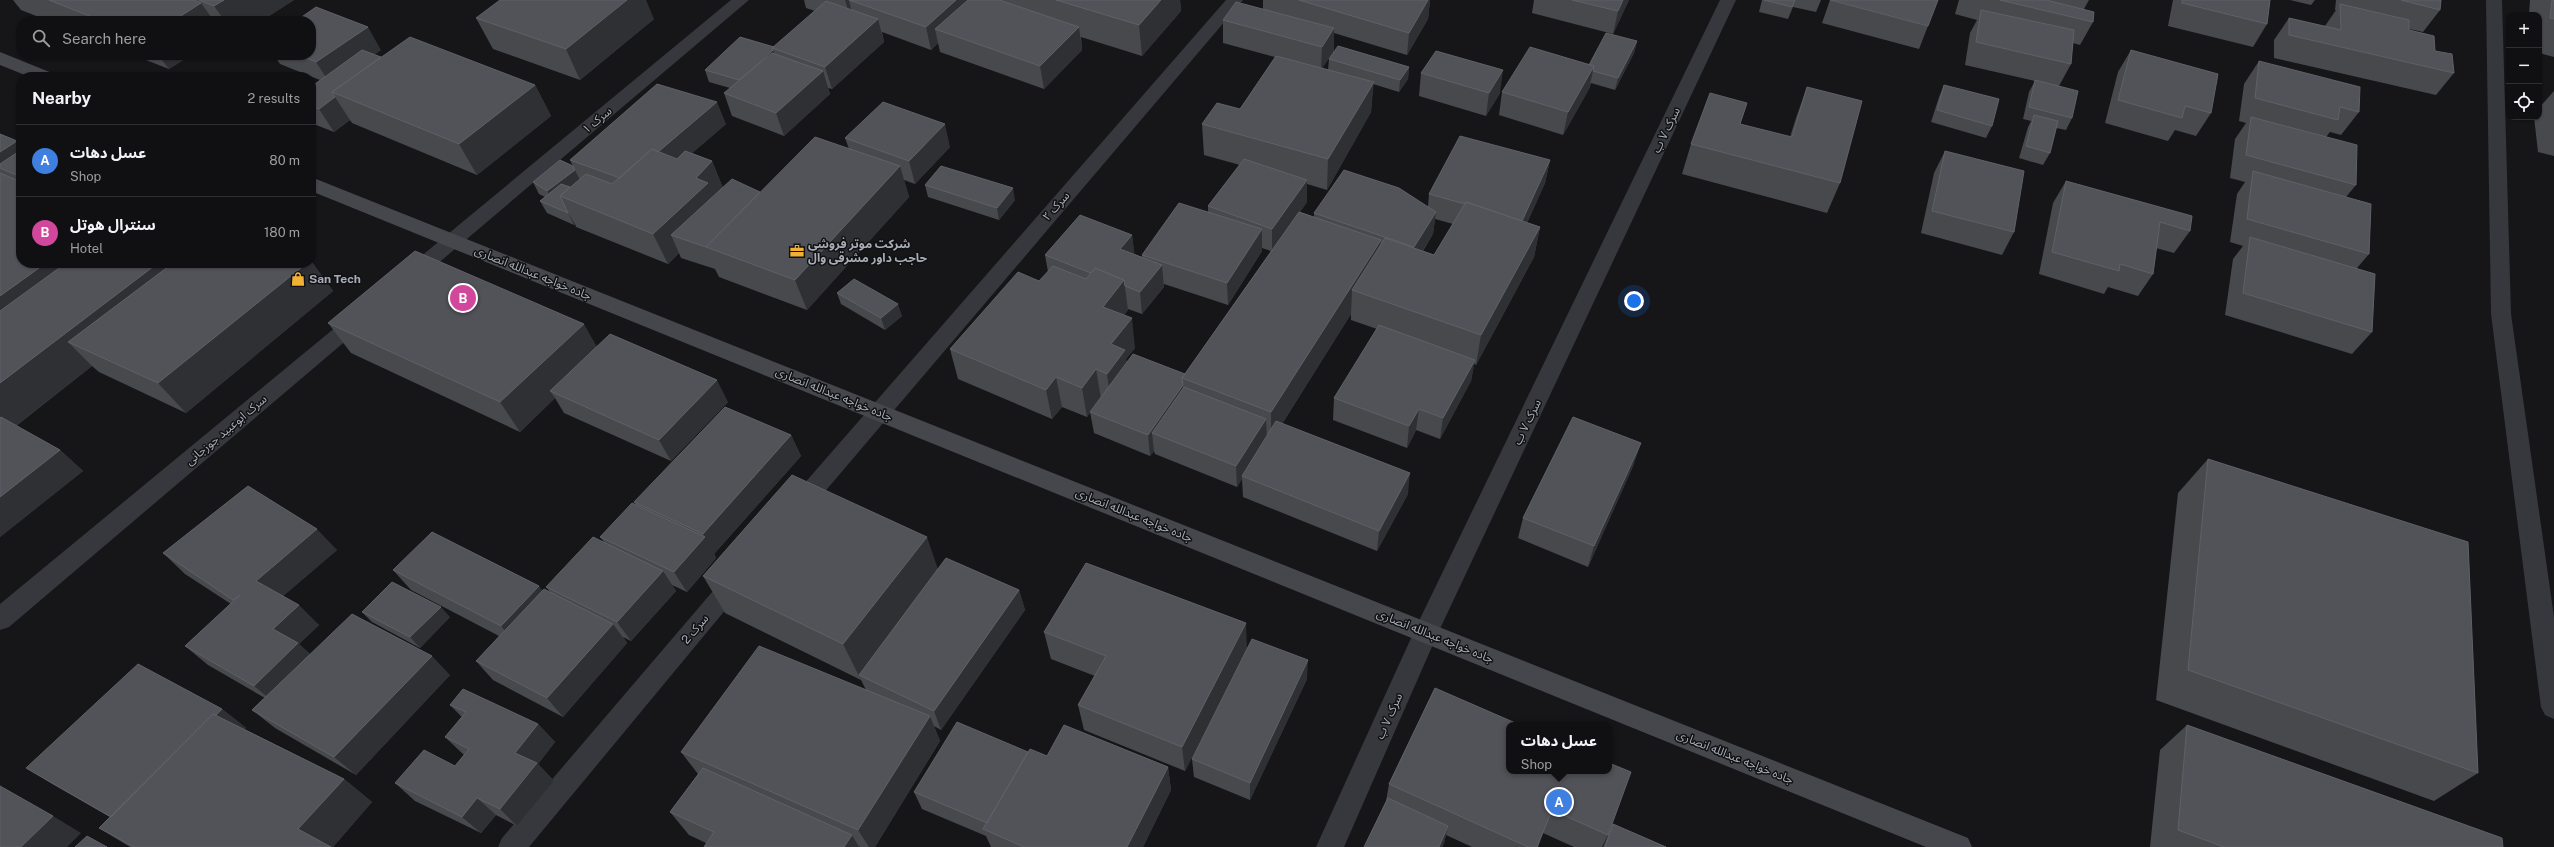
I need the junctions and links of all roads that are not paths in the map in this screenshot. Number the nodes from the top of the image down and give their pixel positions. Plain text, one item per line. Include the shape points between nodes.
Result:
1 (741, 0) edge
2 (1235, 0) edge
3 (1728, 0) edge
4 (2494, 0) edge
5 (0, 58) edge
6 (34, 72) edge
7 (316, 186) edge
8 (453, 241) junction
9 (878, 412) junction
10 (781, 527) edge
11 (751, 563) edge
12 (0, 619) edge
13 (1426, 633) junction
14 (2554, 707) edge
15 (512, 847) edge
16 (1330, 847) edge
17 (1958, 847) edge

1 - 8 street, سرک ۱
2 - 9 street, سرک ۲
3 - 13 street, سرک ۷ ب
4 - 14 street via 2501,314
5 - 6 main road
7 - 8 main road, جاده خواجه عبدالله انصاری
8 - 9 main road, جاده خواجه عبدالله انصاری
8 - 12 street, سرک ابوعبید جوزجانی
9 - 10 street
9 - 13 main road, جاده خواجه عبدالله انصاری
11 - 15 street, سرک 2
13 - 16 street, سرک ۷ ب
13 - 17 main road, جاده خواجه عبدالله انصاری

